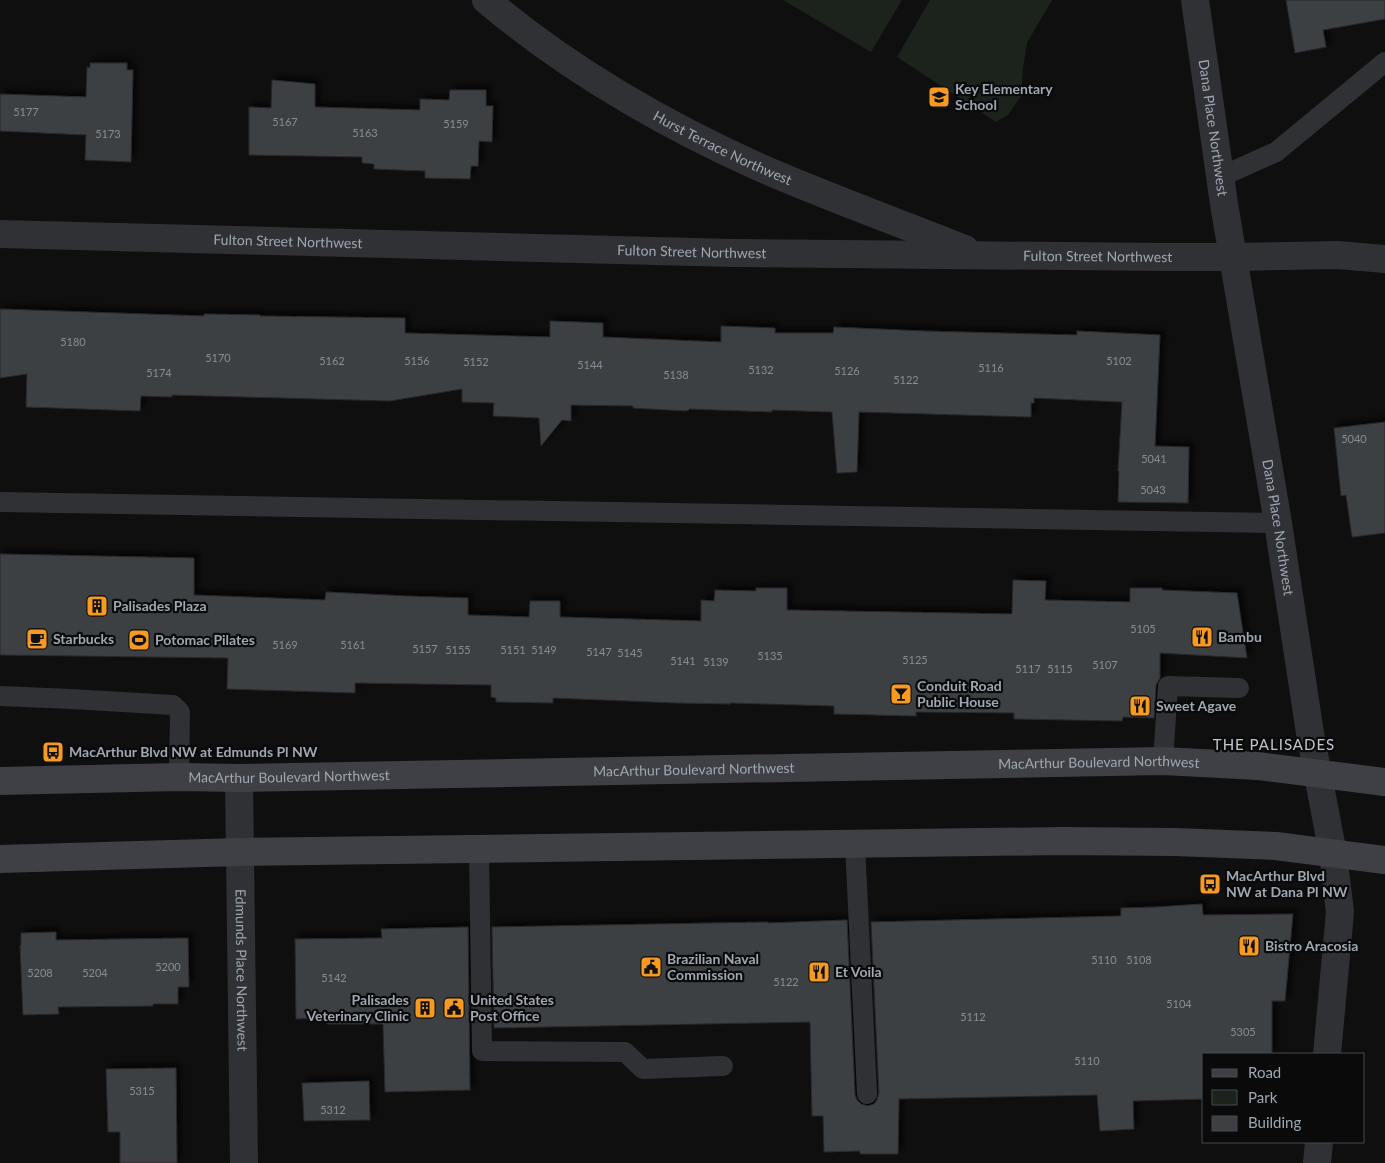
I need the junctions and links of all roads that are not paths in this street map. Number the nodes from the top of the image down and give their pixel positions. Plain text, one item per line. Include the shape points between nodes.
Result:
1 (486, 0) edge
2 (1195, 0) edge
3 (1385, 62) edge
4 (1220, 177) junction
5 (0, 234) edge
6 (981, 255) junction
7 (1233, 257) junction
8 (1385, 259) edge
9 (0, 502) edge
10 (1278, 523) junction
11 (1239, 688) dead end
12 (0, 696) edge
13 (1163, 761) junction
14 (1318, 773) junction
15 (180, 777) junction
16 (239, 778) junction
17 (0, 781) edge
18 (1385, 782) edge
19 (855, 844) junction
20 (479, 850) junction
21 (240, 852) junction
22 (1333, 854) junction
23 (0, 860) edge
24 (1385, 860) edge
25 (1327, 1053) edge
26 (723, 1066) dead end
27 (867, 1094) dead end
28 (1319, 1143) edge
29 (244, 1163) edge
30 (1317, 1163) edge

1 - 6 street, Hurst Terrace Northwest via 597,80 697,137 793,181
2 - 4 street, Dana Place Northwest
3 - 4 lane via 1276,152
4 - 7 street, Dana Place Northwest
5 - 6 street, Fulton Street Northwest via 734,253
6 - 7 street, Fulton Street Northwest
7 - 8 street, Fulton Street Northwest via 1338,255
7 - 10 street, Dana Place Northwest
9 - 10 lane
10 - 14 street, Dana Place Northwest
11 - 13 lane via 1168,686
12 - 15 lane via 173,705 180,712
13 - 14 main road, MacArthur Boulevard Northwest
13 - 16 main road, MacArthur Boulevard Northwest
14 - 18 main road, MacArthur Boulevard Northwest
14 - 22 street, Dana Place Northwest
15 - 16 main road, MacArthur Boulevard Northwest
15 - 17 main road, MacArthur Boulevard Northwest
16 - 21 street, Edmunds Place Northwest
19 - 20 main road
19 - 22 main road via 1166,842 1276,846
19 - 27 lane
20 - 21 main road
20 - 26 lane via 482,1051 624,1052 643,1069
21 - 23 main road
21 - 29 street, Edmunds Place Northwest
22 - 24 main road
22 - 25 street, Dana Place Northwest via 1340,912
28 - 30 street

